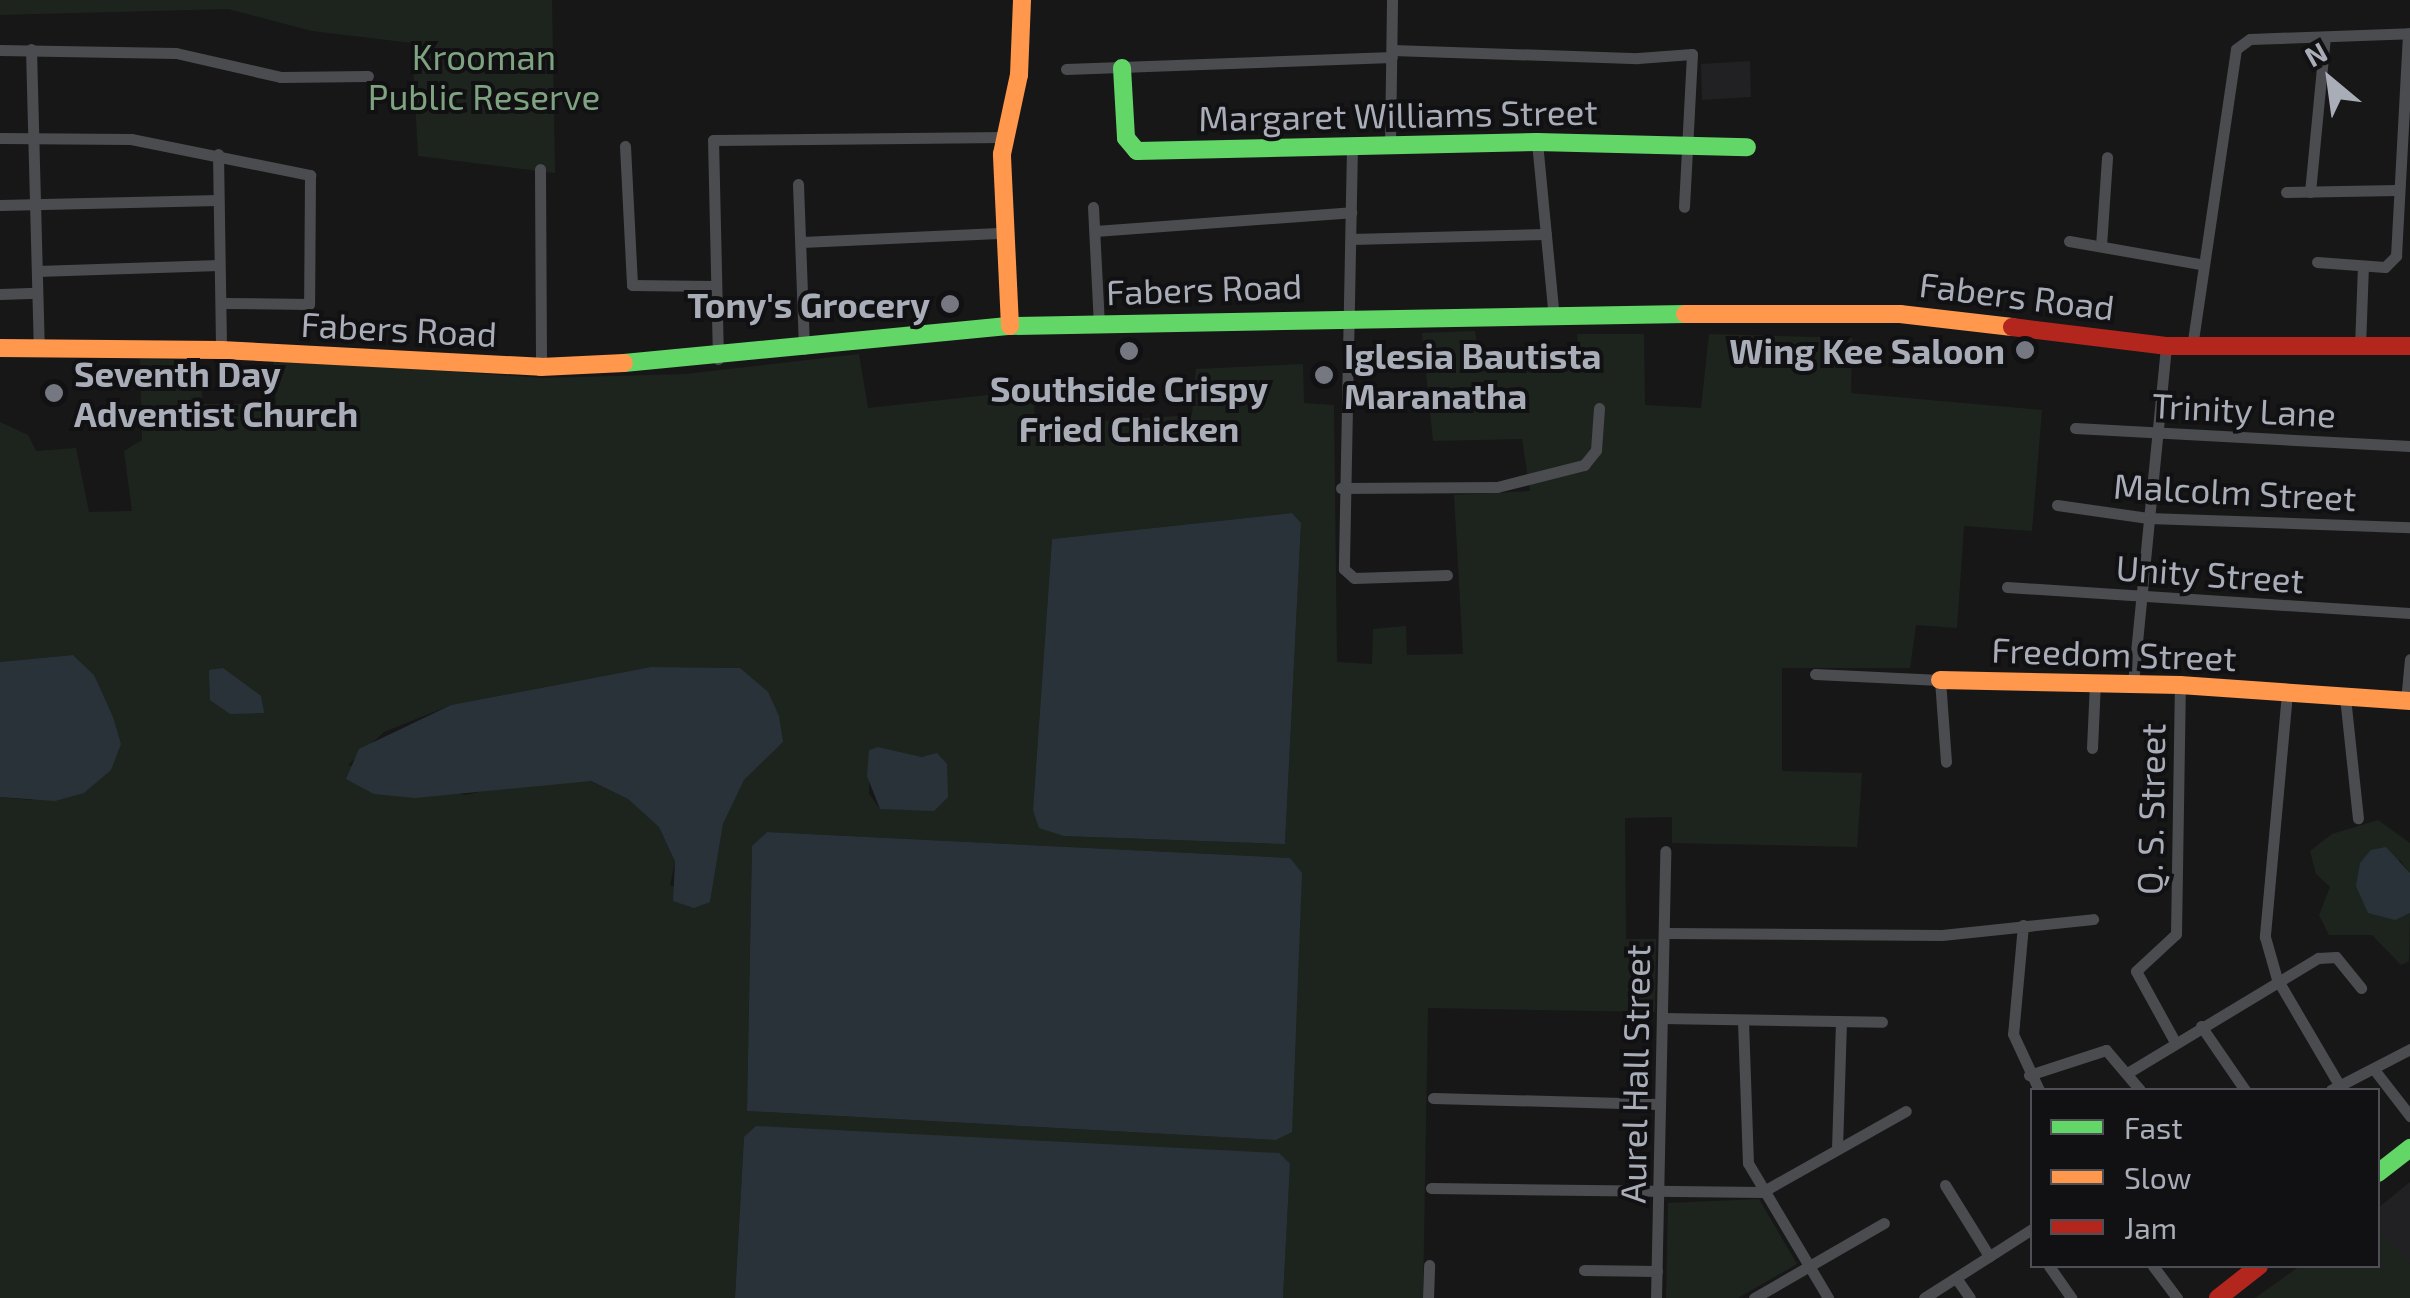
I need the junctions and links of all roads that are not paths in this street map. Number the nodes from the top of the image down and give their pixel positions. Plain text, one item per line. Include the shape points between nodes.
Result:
1 (1022, 0) edge
2 (1392, 0) edge
3 (2409, 34) edge
4 (2324, 37) junction
5 (30, 49) junction
6 (0, 50) edge
7 (1392, 53) junction
8 (1122, 68) junction
9 (1066, 70) dead end
10 (368, 76) dead end
11 (1004, 137) junction
12 (0, 138) edge
13 (33, 138) junction
14 (1537, 142) junction
15 (1390, 145) junction
16 (625, 146) dead end
17 (1352, 146) junction
18 (1687, 146) junction
19 (1747, 147) dead end
20 (218, 154) junction
21 (2107, 157) dead end
22 (540, 169) dead end
23 (798, 184) dead end
24 (2397, 190) junction
25 (2286, 192) dead end
26 (2310, 192) junction
27 (218, 200) junction
28 (0, 206) edge
29 (35, 206) junction
30 (1092, 207) dead end
31 (1684, 207) dead end
32 (1351, 212) junction
33 (1095, 230) junction
34 (1004, 232) junction
35 (1546, 234) junction
36 (1351, 239) junction
37 (2069, 241) dead end
38 (802, 242) junction
39 (2100, 246) junction
40 (2317, 262) dead end
41 (2199, 264) junction
42 (219, 265) junction
43 (2363, 266) junction
44 (37, 270) junction
45 (716, 286) junction
46 (38, 293) junction
47 (0, 294) edge
48 (221, 303) junction
49 (1350, 316) junction
50 (1554, 317) junction
51 (1098, 324) junction
52 (1010, 326) junction
53 (2166, 346) junction
54 (2410, 346) edge
55 (39, 347) junction
56 (2192, 347) junction
57 (2360, 347) junction
58 (0, 348) edge
59 (804, 349) junction
60 (221, 350) junction
61 (718, 359) junction
62 (541, 367) junction
63 (1599, 408) dead end
64 (2075, 428) dead end
65 (2157, 432) junction
66 (2410, 446) edge
67 (1341, 488) junction
68 (2057, 505) dead end
69 (2148, 518) junction
70 (2410, 527) edge
71 (1447, 576) dead end
72 (2006, 587) dead end
73 (2138, 597) junction
74 (2410, 613) edge
75 (2410, 659) edge
76 (1815, 674) dead end
77 (1940, 680) junction
78 (2095, 682) junction
79 (2133, 683) junction
80 (2180, 685) junction
81 (2287, 693) junction
82 (2345, 697) junction
83 (2408, 701) edge
84 (2092, 748) dead end
85 (1946, 762) dead end
86 (2358, 818) dead end
87 (1665, 851) dead end
88 (2093, 919) dead end
89 (2023, 925) junction
90 (1665, 933) junction
91 (2278, 978) junction
92 (2361, 988) dead end
93 (1662, 1018) junction
94 (1743, 1021) junction
95 (1841, 1022) junction
96 (1882, 1022) dead end
97 (2201, 1026) junction
98 (2175, 1042) junction
99 (2410, 1049) edge
100 (2129, 1072) junction
101 (2376, 1072) junction
102 (2029, 1075) junction
103 (2334, 1087) edge
104 (2037, 1088) edge
105 (2139, 1088) edge
106 (2245, 1088) edge
107 (1433, 1098) dead end
108 (1658, 1104) junction
109 (1906, 1111) dead end
110 (2410, 1116) edge
111 (2410, 1148) edge
112 (1838, 1149) junction
113 (2380, 1171) edge
114 (1944, 1184) dead end
115 (1431, 1188) dead end
116 (1660, 1191) junction
117 (1762, 1192) junction
118 (1884, 1222) dead end
119 (2030, 1234) edge
120 (1989, 1256) junction
121 (1429, 1265) dead end
122 (1808, 1265) junction
123 (2050, 1268) edge
124 (2154, 1268) edge
125 (2254, 1268) edge
126 (1584, 1270) dead end
127 (1657, 1271) junction
128 (1956, 1278) junction
129 (1428, 1298) edge
130 (1656, 1298) edge
131 (1754, 1298) edge
132 (1828, 1298) edge
133 (1924, 1298) edge
134 (1970, 1298) edge
135 (2071, 1298) edge
136 (2177, 1298) edge
137 (2218, 1298) edge

1 - 11 main road via 1019,75
2 - 7 street
3 - 4 street
3 - 24 street
4 - 26 street
4 - 41 street via 2242,40
5 - 6 street
5 - 10 street via 176,53 281,77
5 - 13 street
7 - 8 street
7 - 15 street
7 - 18 street via 1692,54
8 - 9 street
8 - 17 main road, Margaret Williams Street via 1126,138 1136,150
11 - 34 main road
11 - 45 street via 712,140
12 - 13 street
13 - 20 street via 104,137
13 - 29 street
14 - 15 main road, Margaret Williams Street
14 - 18 main road, Margaret Williams Street
14 - 35 street
15 - 17 main road, Margaret Williams Street
16 - 45 street via 632,285
17 - 32 street
18 - 19 main road, Margaret Williams Street
18 - 31 street
20 - 27 street
20 - 48 street via 305,172 313,186 309,304
21 - 39 street
22 - 62 street
23 - 38 street
24 - 26 street
24 - 43 street via 2400,217 2391,264
25 - 26 street
27 - 29 street
27 - 42 street
28 - 29 street
29 - 44 street
30 - 33 street
32 - 33 street
32 - 36 street
33 - 51 street
34 - 38 street
34 - 52 main road
35 - 36 street
35 - 50 street
36 - 49 street
37 - 39 street
38 - 59 street
39 - 41 street
40 - 43 street
41 - 56 street
42 - 44 street
42 - 48 street
43 - 57 street
44 - 46 street
45 - 61 street
46 - 47 street
46 - 55 street
48 - 60 street
49 - 50 main road, Fabers Road
49 - 51 main road, Fabers Road
49 - 67 street
50 - 53 main road, Fabers Road via 1946,315
51 - 52 main road, Fabers Road
52 - 59 main road, Fabers Road
53 - 56 main road, Fabers Road
53 - 65 street
54 - 57 main road, Fabers Road
55 - 58 main road, Fabers Road
55 - 60 main road, Fabers Road
56 - 57 main road, Fabers Road
59 - 61 main road, Fabers Road
60 - 62 main road, Fabers Road
61 - 62 main road, Fabers Road
63 - 67 street via 1596,450 1584,465 1515,485
64 - 65 street, Trinity Lane
65 - 66 street, Trinity Lane
65 - 69 street
67 - 71 street via 1348,576
68 - 69 street, Malcolm Street
69 - 70 street, Malcolm Street
69 - 73 street
72 - 73 street, Unity Street
73 - 74 street, Unity Street
73 - 79 street
75 - 83 street
76 - 77 street, Freedom Street
77 - 78 main road, Freedom Street
77 - 85 street
78 - 79 main road, Freedom Street
78 - 84 street
79 - 80 main road, Freedom Street
80 - 81 main road, Freedom Street
80 - 98 street, Q. S. Street via 2176,934 2138,964 2137,979
81 - 82 main road, Freedom Street
81 - 91 street via 2264,937
82 - 83 main road, Freedom Street
82 - 86 street
87 - 90 street, Aurel Hall Street
88 - 89 street
89 - 90 street via 1942,934
89 - 102 street via 2016,1045
90 - 93 street, Aurel Hall Street
91 - 92 street via 2327,955
91 - 97 street
91 - 103 street
93 - 94 street
93 - 108 street, Aurel Hall Street
94 - 95 street
94 - 117 street via 1746,1149
95 - 96 street
95 - 112 street
97 - 98 street
97 - 106 street
98 - 100 street
99 - 101 street
100 - 102 street via 2106,1050
100 - 105 street
101 - 103 street
101 - 110 street
102 - 104 street
107 - 108 street
108 - 116 street, Aurel Hall Street
109 - 112 street
111 - 113 main road
112 - 117 street
114 - 120 street
115 - 116 street
116 - 117 street
116 - 127 street, Aurel Hall Street
117 - 122 street
118 - 122 street
119 - 120 street
120 - 128 street
121 - 129 street
122 - 131 street
122 - 132 street
123 - 135 street
124 - 136 street
125 - 137 main road
126 - 127 street
127 - 130 street, Aurel Hall Street
128 - 133 street
128 - 134 street

